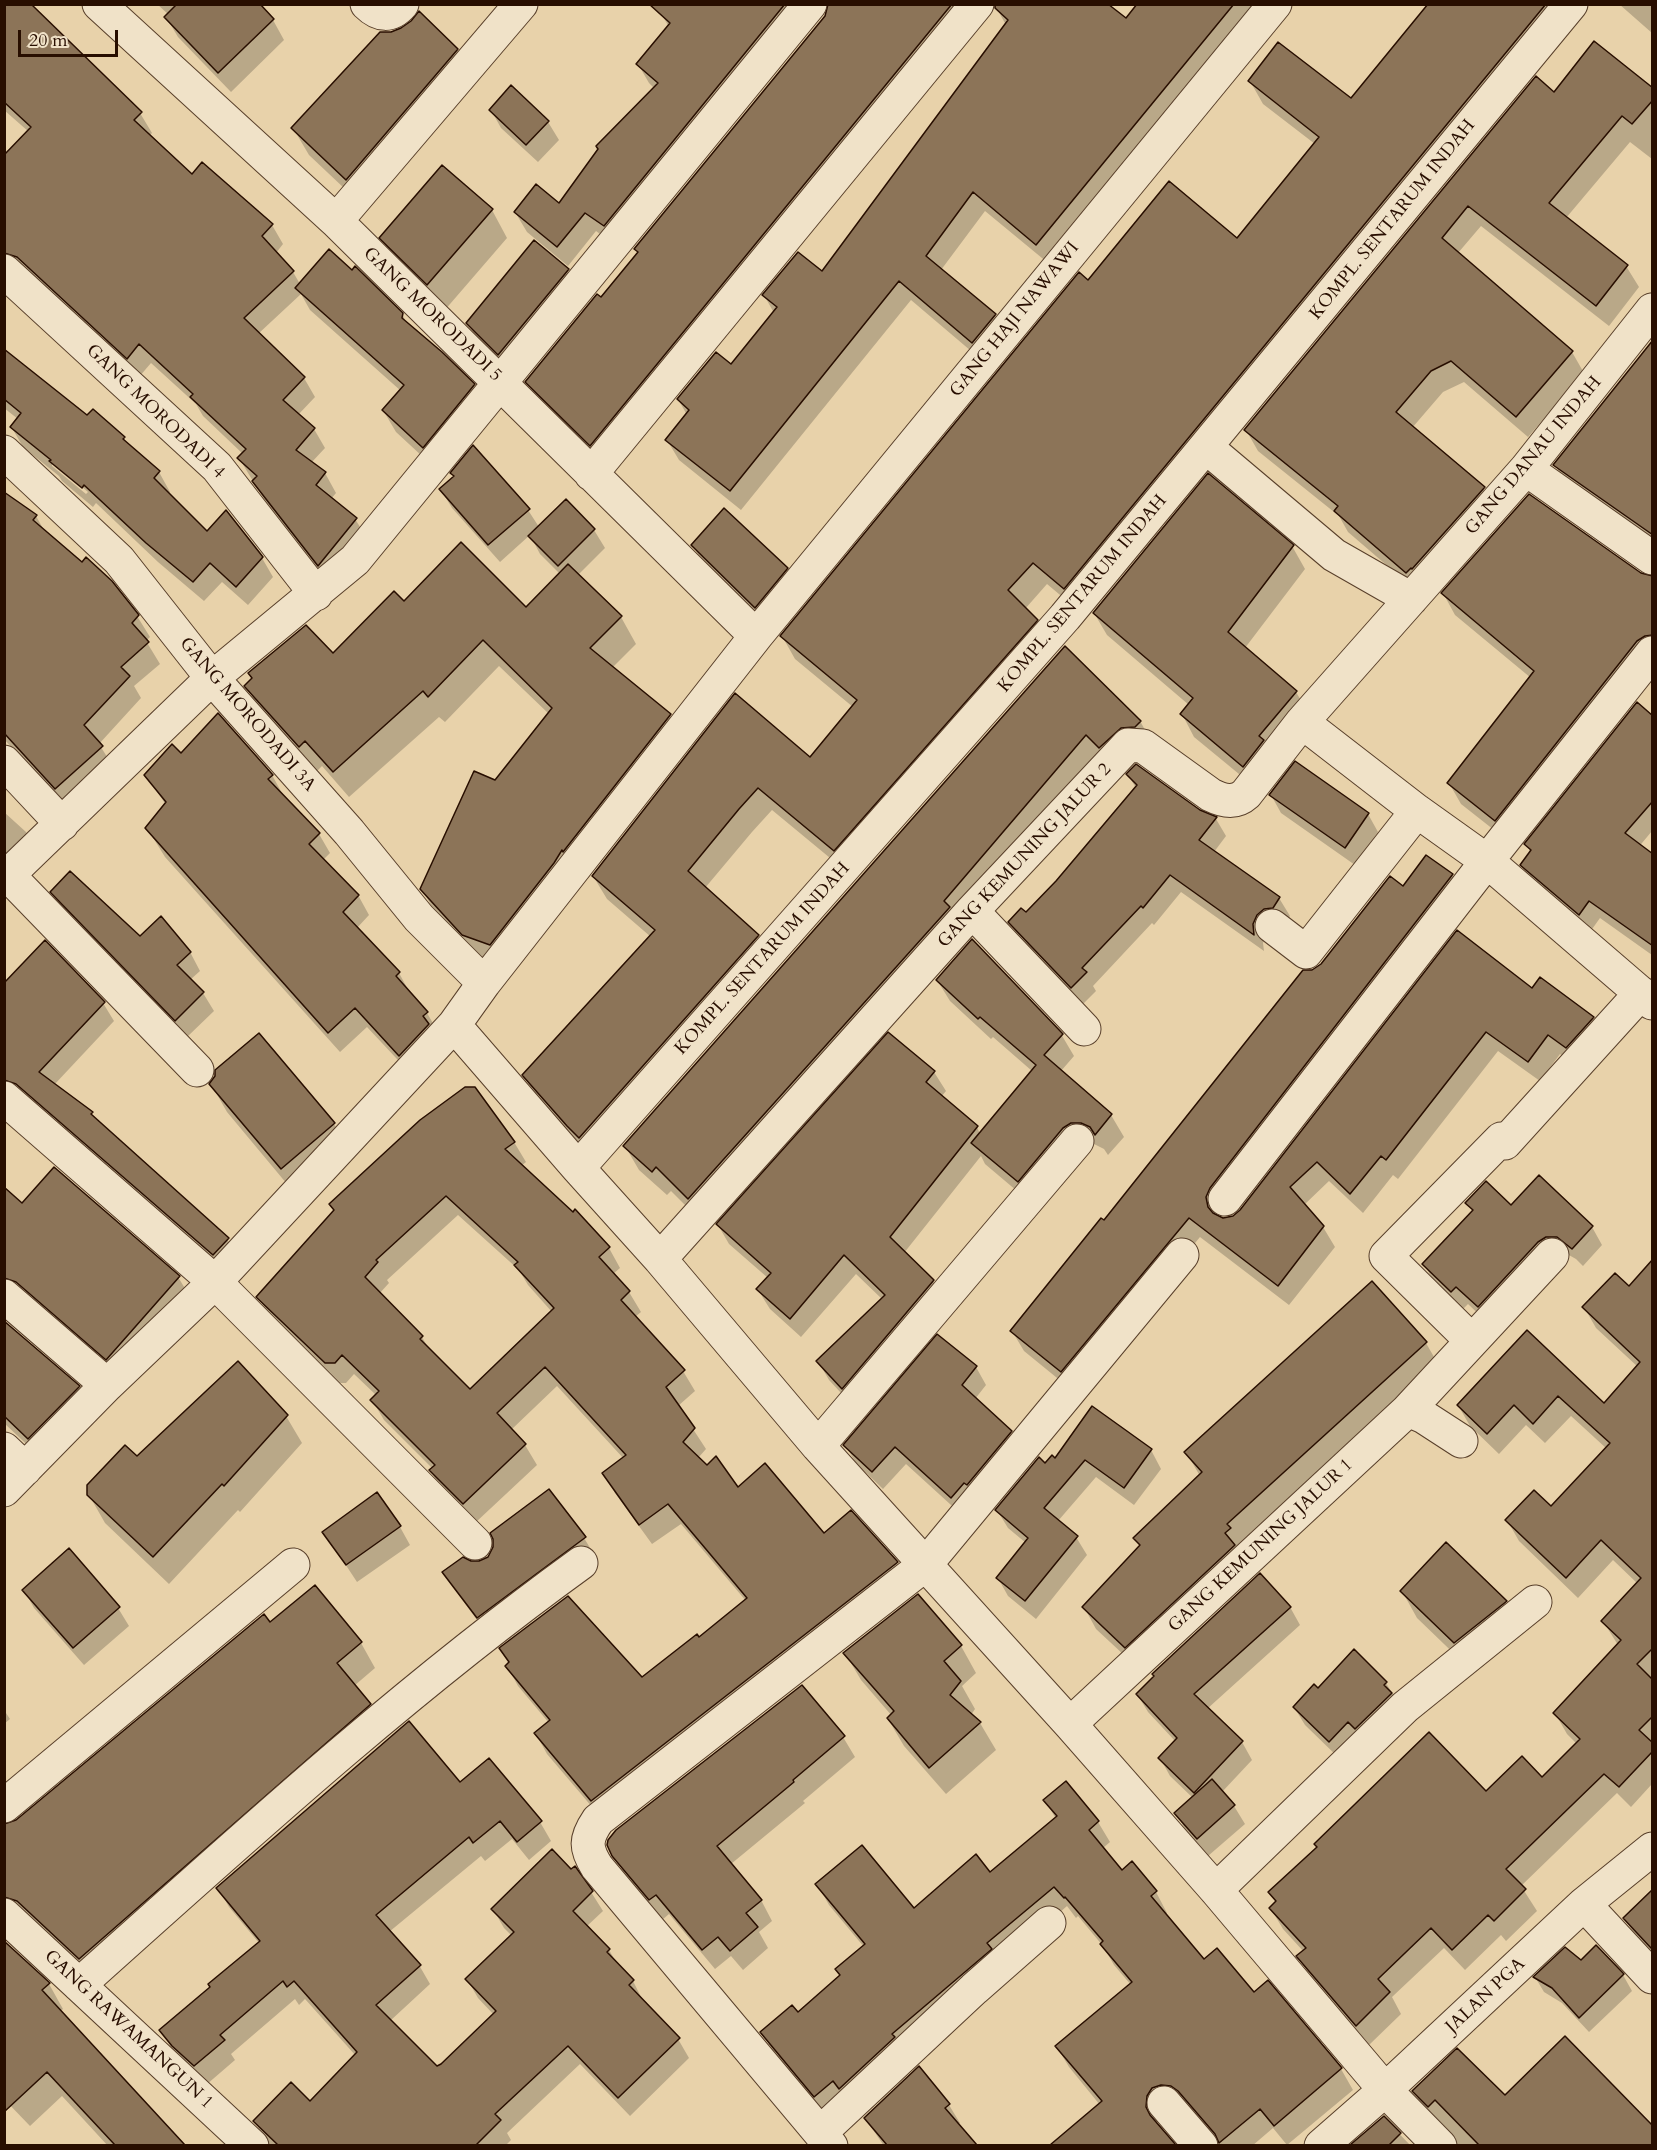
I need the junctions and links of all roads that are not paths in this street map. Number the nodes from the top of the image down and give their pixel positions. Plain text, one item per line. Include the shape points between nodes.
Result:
1 (99, 4) edge
2 (367, 4) edge
3 (402, 4) edge
4 (521, 4) edge
5 (810, 4) edge
6 (977, 4) edge
7 (1275, 4) edge
8 (1570, 4) edge
9 (336, 221) junction
10 (4, 271) edge
11 (1653, 310) edge
12 (501, 383) junction
13 (1206, 447) junction
14 (4, 452) edge
15 (1526, 469) junction
16 (591, 474) junction
17 (1653, 558) edge
18 (316, 594) junction
19 (1412, 599) junction
20 (756, 636) junction
21 (1653, 653) edge
22 (212, 678) junction
23 (1302, 722) junction
24 (4, 762) edge
25 (1417, 811) junction
26 (62, 824) junction
27 (1487, 861) junction
28 (6, 877) edge
29 (972, 911) junction
30 (1272, 926) dead end
31 (484, 983) junction
32 (1647, 998) edge
33 (454, 1025) junction
34 (1084, 1029) dead end
35 (197, 1070) dead end
36 (4, 1098) edge
37 (1077, 1142) dead end
38 (578, 1168) junction
39 (1225, 1199) dead end
40 (1182, 1255) dead end
41 (1552, 1256) dead end
42 (660, 1259) junction
43 (215, 1282) junction
44 (4, 1296) edge
45 (1472, 1341) junction
46 (107, 1385) junction
47 (1408, 1410) junction
48 (1461, 1441) dead end
49 (818, 1446) junction
50 (11, 1469) edge
51 (475, 1543) dead end
52 (581, 1563) dead end
53 (926, 1564) junction
54 (293, 1565) dead end
55 (1535, 1602) dead end
56 (1070, 1724) junction
57 (4, 1806) edge
58 (1653, 1849) edge
59 (1216, 1890) junction
60 (1584, 1904) junction
61 (4, 1915) edge
62 (1049, 1923) dead end
63 (1653, 1977) edge
64 (79, 1985) junction
65 (1385, 2090) junction
66 (1164, 2103) dead end
67 (825, 2139) edge
68 (252, 2145) edge
69 (1201, 2145) edge
70 (1321, 2145) edge
71 (1440, 2145) edge

1 - 9 street, GANG MORODADI 5
2 - 3 street via 385,14 395,12
4 - 9 street
5 - 12 street
6 - 16 street
7 - 20 street, GANG HAJI NAWAWI
8 - 13 street, KOMPL. SENTARUM INDAH
9 - 12 street, GANG MORODADI 5
10 - 18 street, GANG MORODADI 4 via 217,467
11 - 15 street, GANG DANAU INDAH
12 - 16 street, GANG MORODADI 5
12 - 18 street via 356,560
13 - 19 street via 1334,555
13 - 38 street, KOMPL. SENTARUM INDAH via 1058,626
14 - 22 street, GANG MORODADI 3A via 119,560
15 - 17 street
15 - 19 street, GANG DANAU INDAH
16 - 20 street, GANG MORODADI 5
18 - 22 street
19 - 23 street, GANG KEMUNING JALUR 2
20 - 31 street, GANG HAJI NAWAWI
21 - 27 street
22 - 26 street
22 - 31 street, GANG MORODADI 3A via 349,832 418,918
23 - 25 street
23 - 29 street, GANG KEMUNING JALUR 2 via 1246,794 1235,800 1223,801 1211,795 1143,746 1128,746
24 - 26 street
25 - 27 street
25 - 30 street via 1306,952
26 - 28 street
27 - 32 street
27 - 39 street
28 - 35 street
29 - 34 street
29 - 42 street, GANG KEMUNING JALUR 2
31 - 33 street, GANG HAJI NAWAWI
32 - 45 street via 1505,1143 1501,1139 1386,1256
33 - 38 street
33 - 43 street, GANG HAJI NAWAWI
36 - 43 street
37 - 49 street
38 - 42 street
40 - 53 street
41 - 45 street, GANG KEMUNING JALUR 1
42 - 49 street
43 - 46 street, GANG HAJI NAWAWI
43 - 51 street
44 - 46 street
45 - 47 street, GANG KEMUNING JALUR 1
46 - 50 street, GANG HAJI NAWAWI
47 - 48 street
47 - 56 street, GANG KEMUNING JALUR 1
49 - 53 street
52 - 64 street via 516,1610 386,1717
53 - 56 street
53 - 67 street via 598,1820 588,1838 589,1852 597,1868
54 - 57 street
55 - 59 street via 1405,1707
56 - 59 street
58 - 60 street, JALAN PGA
59 - 65 street
60 - 63 street
60 - 65 street, JALAN PGA
61 - 64 street, GANG RAWAMANGUN 1
62 - 67 street via 974,1989
64 - 68 street, GANG RAWAMANGUN 1
65 - 70 street, JALAN PGA
65 - 71 street
66 - 69 street

